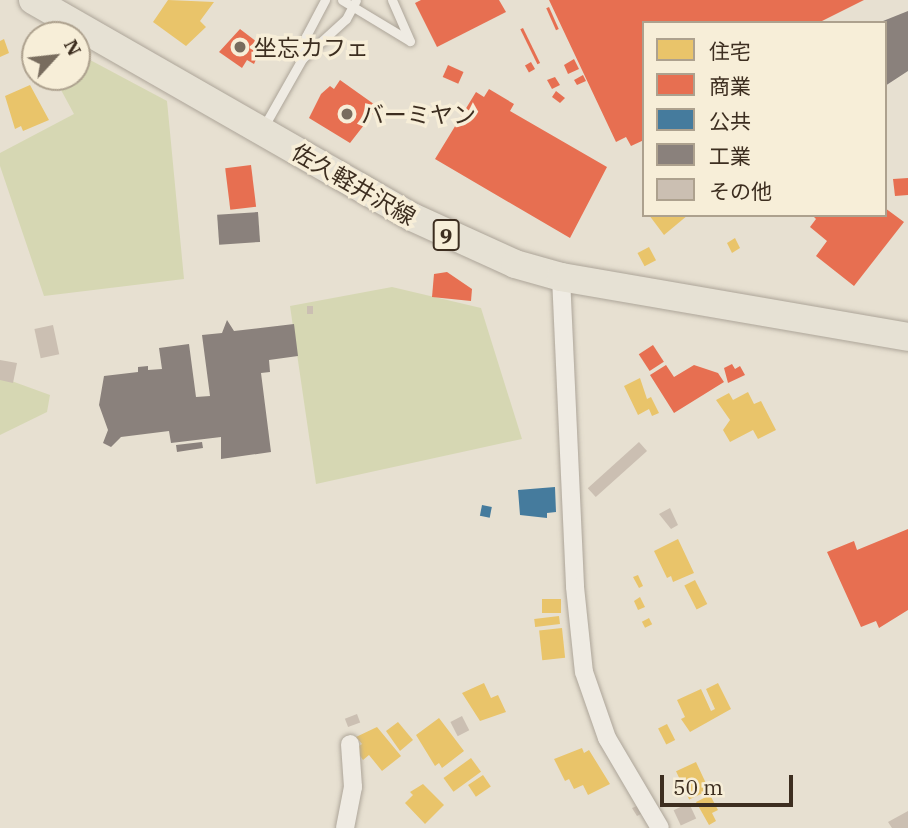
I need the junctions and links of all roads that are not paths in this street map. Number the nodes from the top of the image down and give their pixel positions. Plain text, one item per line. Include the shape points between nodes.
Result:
1 (33, 0) edge
2 (325, 0) edge
3 (342, 0) edge
4 (393, 0) edge
5 (354, 3) edge
6 (302, 59) junction
7 (262, 130) junction
8 (561, 277) junction
9 (908, 337) edge
10 (349, 744) dead end
11 (345, 828) edge
12 (660, 828) edge

1 - 7 main road, 佐久軽井沢線 / 9
2 - 6 lane via 306,36
3 - 5 lane
4 - 5 lane via 411,41
5 - 6 lane via 346,19
6 - 7 lane
7 - 8 main road, 佐久軽井沢線 / 9 via 439,232 515,264
8 - 9 main road, 佐久軽井沢線 / 9
8 - 12 street via 575,587 584,672 607,738
10 - 11 street via 353,787

